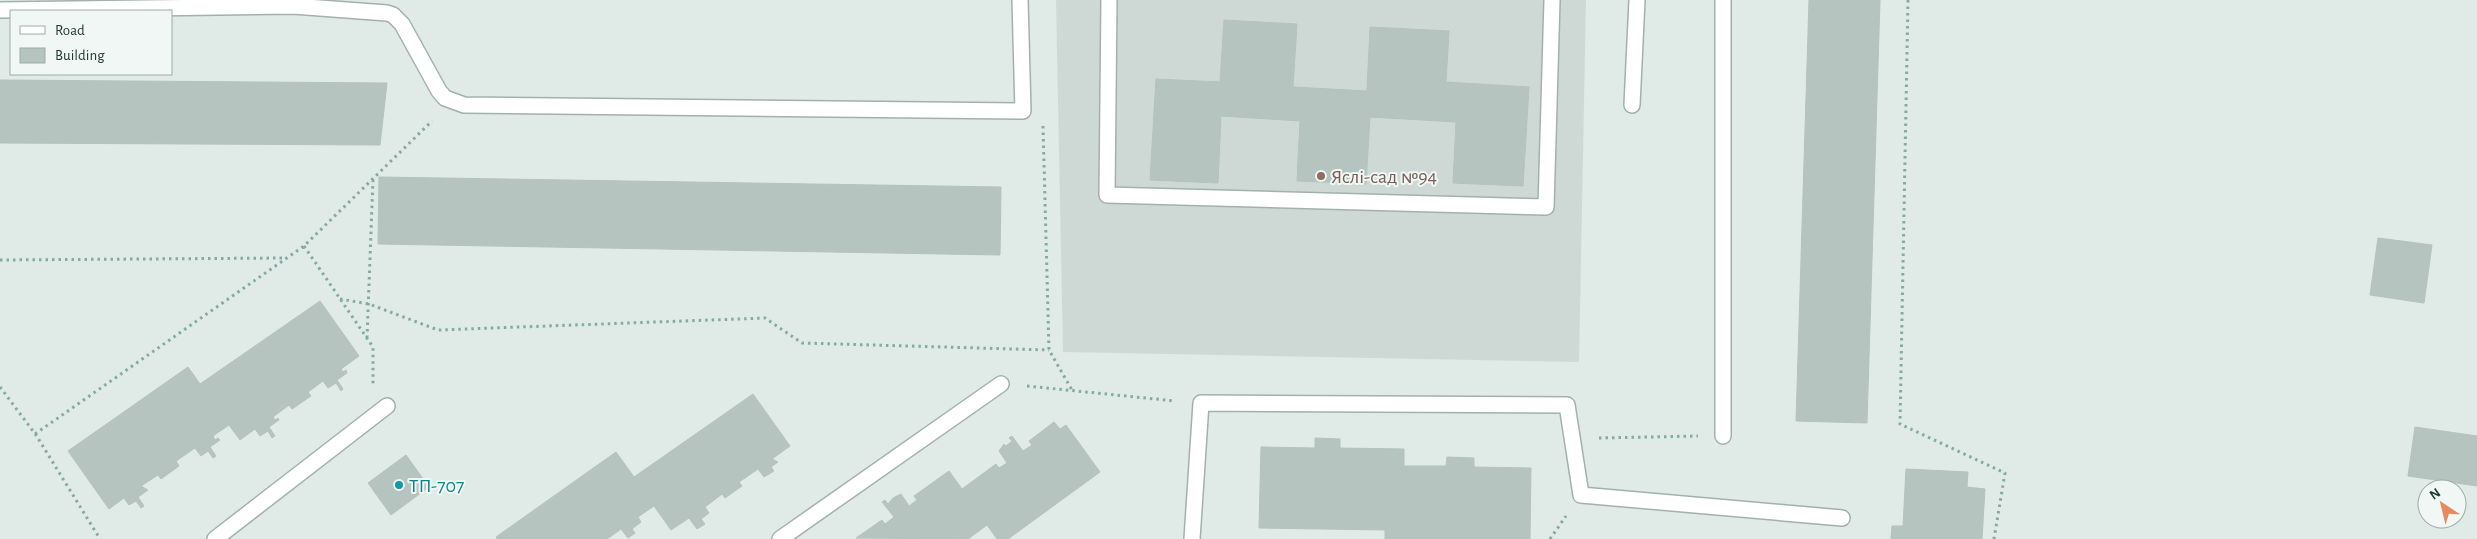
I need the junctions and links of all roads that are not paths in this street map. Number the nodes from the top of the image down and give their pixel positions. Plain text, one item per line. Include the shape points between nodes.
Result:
1 (1020, 0) edge
2 (1108, 0) edge
3 (1552, 0) edge
4 (1637, 0) edge
5 (1723, 0) edge
6 (293, 3) edge
7 (0, 10) edge
8 (1632, 105) dead end
9 (1001, 384) road end
10 (387, 406) dead end
11 (1723, 436) road end
12 (1842, 518) dead end
13 (215, 539) edge
14 (780, 539) edge
15 (1192, 539) edge

1 - 6 lane via 1023,111 464,105 451,102 439,91 394,15
2 - 3 lane via 1107,195 1546,207
4 - 8 lane
5 - 11 lane
6 - 7 lane
9 - 14 lane
10 - 13 lane
12 - 15 lane via 1581,495 1567,405 1201,403

